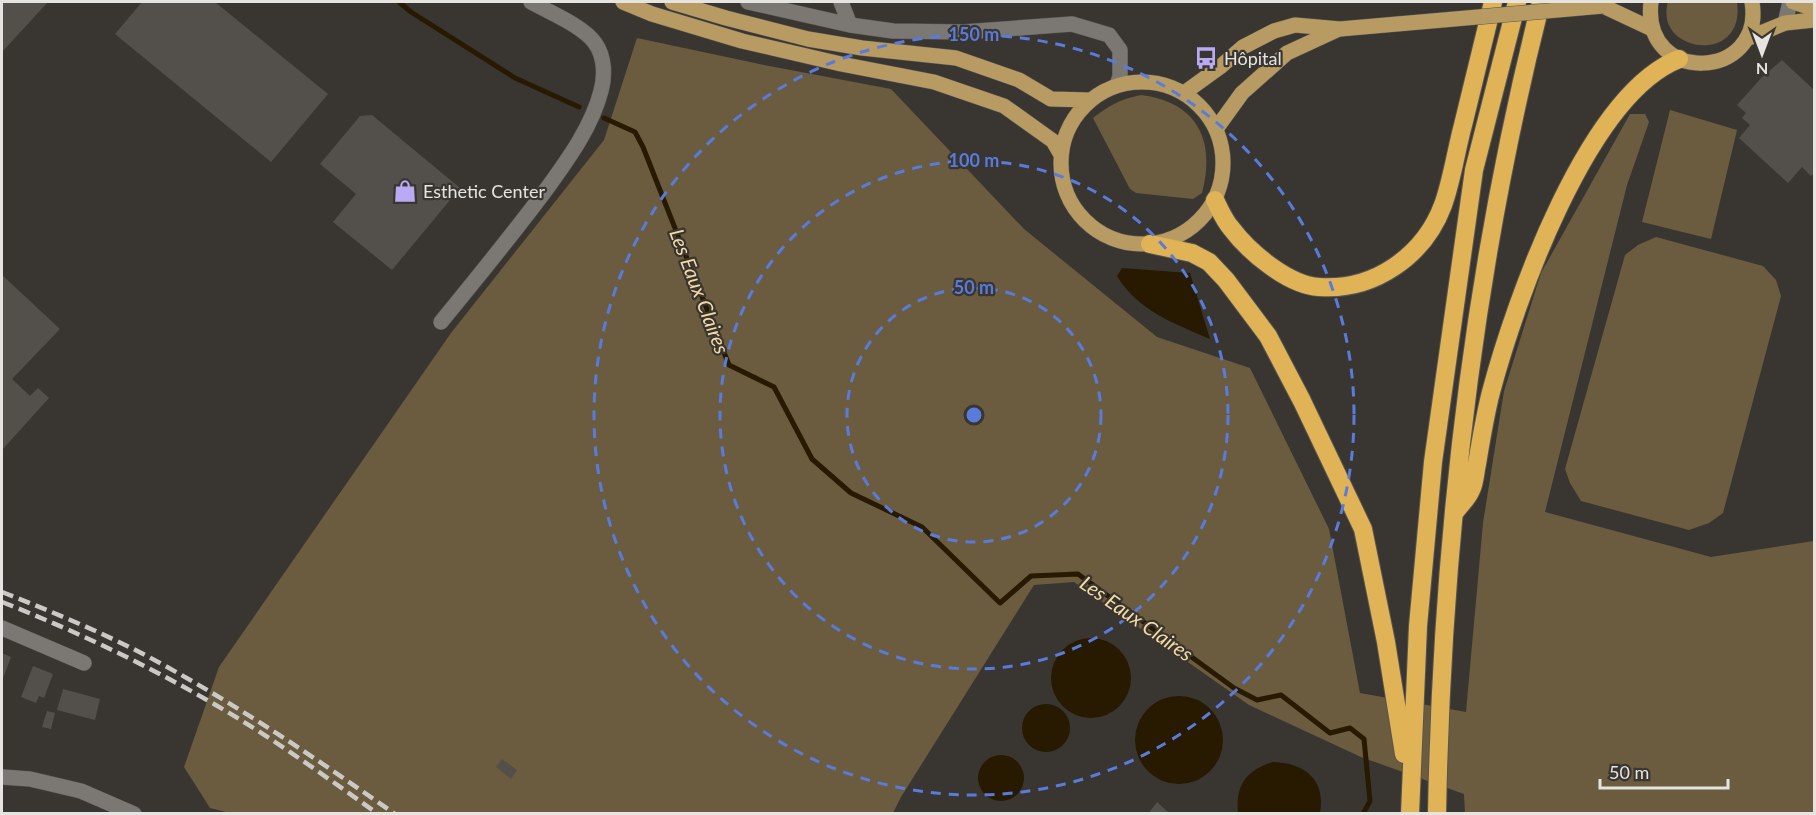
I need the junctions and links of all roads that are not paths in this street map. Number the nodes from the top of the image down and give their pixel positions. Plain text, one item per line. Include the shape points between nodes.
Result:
1 (531, 2) edge
2 (623, 2) edge
3 (672, 2) edge
4 (748, 2) edge
5 (841, 2) edge
6 (1494, 2) edge
7 (1517, 2) edge
8 (1541, 2) edge
9 (1621, 2) edge
10 (1651, 2) edge
11 (1752, 2) edge
12 (1792, 2) edge
13 (685, 5) edge
14 (1603, 6) junction
15 (1815, 9) edge
16 (1815, 20) edge
17 (1785, 23) junction
18 (850, 25) junction
19 (1340, 29) junction
20 (1652, 29) junction
21 (1746, 39) junction
22 (1679, 60) junction
23 (1117, 85) junction
24 (1184, 93) junction
25 (1089, 100) junction
26 (1216, 129) junction
27 (1060, 153) junction
28 (1215, 200) junction
29 (1150, 244) junction
30 (441, 322) dead end
31 (1454, 514) junction
32 (2, 628) edge
33 (84, 663) dead end
34 (2, 777) edge
35 (1410, 790) junction
36 (135, 813) edge
37 (1410, 813) edge
38 (1437, 813) edge

1 - 30 street via 585,33 596,44 604,75 600,93 570,156
2 - 27 main road via 742,41 934,82 1005,106 1053,141
3 - 13 main road
4 - 18 street
5 - 18 street
6 - 28 highway via 1443,205 1425,238 1407,258 1384,274 1358,284 1309,286 1288,278 1239,238
7 - 35 highway via 1474,170 1437,439 1418,626
8 - 31 highway via 1486,259
9 - 14 main road
10 - 20 main road
11 - 21 main road via 1752,25
12 - 15 main road
12 - 17 street
13 - 25 main road via 808,39 956,58 1019,80 1051,99
14 - 19 main road, bridge
14 - 20 main road
16 - 17 main road
17 - 21 main road
18 - 23 street via 923,33 1072,24 1110,35 1120,50
19 - 24 main road via 1295,25 1274,31 1243,47
19 - 26 main road via 1287,53 1242,93
20 - 22 main road via 1658,41
21 - 22 main road via 1737,51 1709,64
22 - 31 highway via 1665,65 1624,100 1570,186 1533,265 1508,332 1490,395 1472,490
23 - 24 main road via 1151,82
23 - 25 main road
24 - 26 main road via 1203,109
25 - 27 main road via 1065,133
26 - 28 main road via 1224,165
27 - 29 main road via 1063,184 1083,220 1102,235 1125,243
28 - 29 main road via 1198,222 1176,237
29 - 35 highway via 1192,253 1209,262 1268,336 1302,400 1363,529
31 - 38 highway
32 - 33 street
34 - 36 street via 81,791
35 - 37 highway

